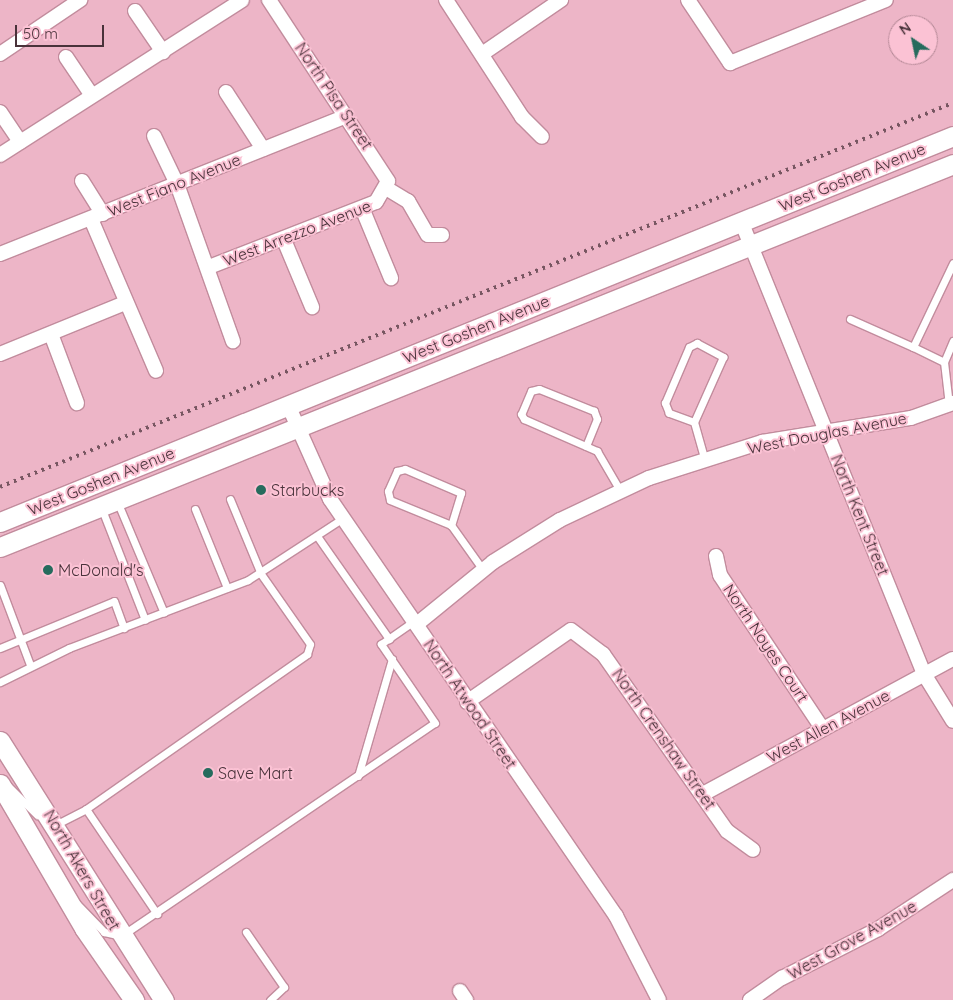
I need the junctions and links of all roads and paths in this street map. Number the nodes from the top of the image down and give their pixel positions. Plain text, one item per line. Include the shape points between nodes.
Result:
1 (80, 0) edge
2 (242, 0) edge
3 (269, 0) edge
4 (446, 0) edge
5 (561, 0) edge
6 (688, 0) edge
7 (886, 0) edge
8 (135, 11) dead end
9 (163, 52) junction
10 (0, 54) edge
11 (482, 54) junction
12 (66, 57) dead end
13 (226, 92) dead end
14 (91, 94) junction
15 (0, 112) edge
16 (347, 116) junction
17 (154, 136) dead end
18 (953, 136) edge
19 (542, 137) dead end
20 (20, 142) junction
21 (263, 149) junction
22 (0, 155) edge
23 (953, 164) edge
24 (82, 181) dead end
25 (177, 184) junction
26 (384, 192) junction
27 (362, 208) junction
28 (97, 217) junction
29 (741, 222) junction
30 (442, 235) dead end
31 (284, 240) junction
32 (752, 245) junction
33 (0, 254) edge
34 (953, 263) edge
35 (209, 267) junction
36 (391, 278) dead end
37 (125, 303) junction
38 (312, 307) dead end
39 (850, 319) dead end
40 (51, 334) junction
41 (233, 341) dead end
42 (953, 342) edge
43 (913, 347) junction
44 (0, 354) edge
45 (944, 362) junction
46 (156, 371) dead end
47 (77, 403) dead end
48 (951, 404) edge
49 (288, 405) junction
50 (694, 422) junction
51 (232, 428) junction
52 (297, 428) junction
53 (826, 432) junction
54 (586, 446) junction
55 (705, 461) junction
56 (621, 492) junction
57 (230, 499) dead end
58 (109, 504) junction
59 (195, 510) dead end
60 (343, 518) junction
61 (0, 522) edge
62 (451, 525) junction
63 (317, 536) junction
64 (0, 547) edge
65 (716, 556) dead end
66 (483, 570) junction
67 (261, 574) junction
68 (0, 585) edge
69 (227, 588) junction
70 (164, 613) junction
71 (145, 620) junction
72 (416, 622) junction
73 (124, 628) junction
74 (20, 638) junction
75 (389, 639) junction
76 (0, 648) edge
77 (953, 658) edge
78 (392, 659) junction
79 (30, 665) junction
80 (924, 674) junction
81 (0, 682) edge
82 (467, 702) junction
83 (953, 720) edge
84 (822, 728) junction
85 (0, 741) edge
86 (358, 776) junction
87 (0, 779) edge
88 (0, 784) edge
89 (703, 794) junction
90 (86, 809) junction
91 (57, 826) junction
92 (753, 850) dead end
93 (953, 880) edge
94 (65, 895) junction
95 (157, 914) junction
96 (246, 932) dead end
97 (121, 936) junction
98 (134, 1000) edge
99 (164, 1000) edge
100 (270, 1000) edge
101 (659, 1000) edge
102 (750, 1000) edge

1 - 10 street
2 - 9 street
3 - 16 street, North Pisa Street
4 - 11 street
5 - 11 street
6 - 7 street via 730,63
8 - 9 street
9 - 14 street
11 - 19 street via 522,117
12 - 14 street
13 - 21 street
14 - 20 street
15 - 20 street
16 - 21 street, West Fiano Avenue
16 - 26 street, North Pisa Street via 383,168
17 - 25 street
18 - 29 main road, West Goshen Avenue
20 - 22 street
21 - 25 street, West Fiano Avenue
23 - 32 main road, West Goshen Avenue
24 - 28 street
25 - 28 street, West Fiano Avenue
25 - 35 street
26 - 27 street, West Arrezzo Avenue
26 - 30 street via 408,201 428,235
27 - 31 street, West Arrezzo Avenue
27 - 36 street
28 - 33 street, West Fiano Avenue
28 - 37 street
29 - 32 street, North Kent Street
29 - 49 main road, West Goshen Avenue
31 - 35 street, West Arrezzo Avenue
31 - 38 street
32 - 52 main road, West Goshen Avenue
32 - 53 street, North Kent Street
34 - 43 lane
35 - 41 street via 208,280
37 - 40 street
37 - 46 street
39 - 43 lane
40 - 44 street
40 - 47 street
42 - 45 lane
43 - 45 lane
45 - 48 lane
48 - 53 street, West Douglas Avenue via 911,418
49 - 51 main road, West Goshen Avenue
49 - 52 street, North Atwood Street
50 - 50 lane via 723,357 697,343 690,346 665,403 670,413
50 - 55 lane
51 - 58 main road via 222,442 121,484 106,494
51 - 61 main road, West Goshen Avenue
52 - 58 main road, West Goshen Avenue
52 - 60 street, North Atwood Street via 318,477
53 - 55 street, West Douglas Avenue via 762,442
53 - 80 street, North Kent Street
54 - 54 lane via 524,419 521,414 531,391 539,389 594,411 596,419
54 - 56 lane via 605,459
55 - 56 street, West Douglas Avenue
56 - 66 street, West Douglas Avenue via 560,520
57 - 67 lane
58 - 64 main road, West Goshen Avenue
58 - 70 lane
58 - 71 lane
59 - 69 lane
60 - 63 lane
60 - 72 street, North Atwood Street
62 - 62 lane via 461,493 404,469 397,471 388,491 390,500
62 - 66 lane
63 - 67 lane
63 - 75 lane
65 - 84 street, North Noyes Court via 720,575
66 - 72 street, West Douglas Avenue
67 - 69 lane
67 - 90 lane via 310,644 307,654
68 - 74 lane
69 - 70 lane
70 - 71 lane
71 - 73 lane
72 - 75 lane
72 - 82 street, North Atwood Street
73 - 74 lane via 114,601
73 - 79 lane
74 - 76 lane
74 - 79 lane
75 - 78 lane via 382,644
77 - 80 street, West Allen Avenue
78 - 86 lane
78 - 86 lane via 435,723
79 - 81 lane
80 - 83 street, North Kent Street
80 - 84 street, West Allen Avenue
82 - 89 street, North Crenshaw Street via 571,630 604,654
82 - 101 street, North Atwood Street via 616,916
84 - 89 street, West Allen Avenue
85 - 91 main road, North Akers Street
86 - 95 lane
87 - 91 lane via 41,820
88 - 94 main road, North Akers Street
89 - 92 street, North Crenshaw Street via 727,831
90 - 91 lane
90 - 95 lane
91 - 97 main road, North Akers Street
93 - 102 street, West Grove Avenue via 878,929 782,978
94 - 97 lane via 104,932
94 - 98 main road, North Akers Street
95 - 97 lane
96 - 100 lane via 284,987
97 - 99 main road, North Akers Street

